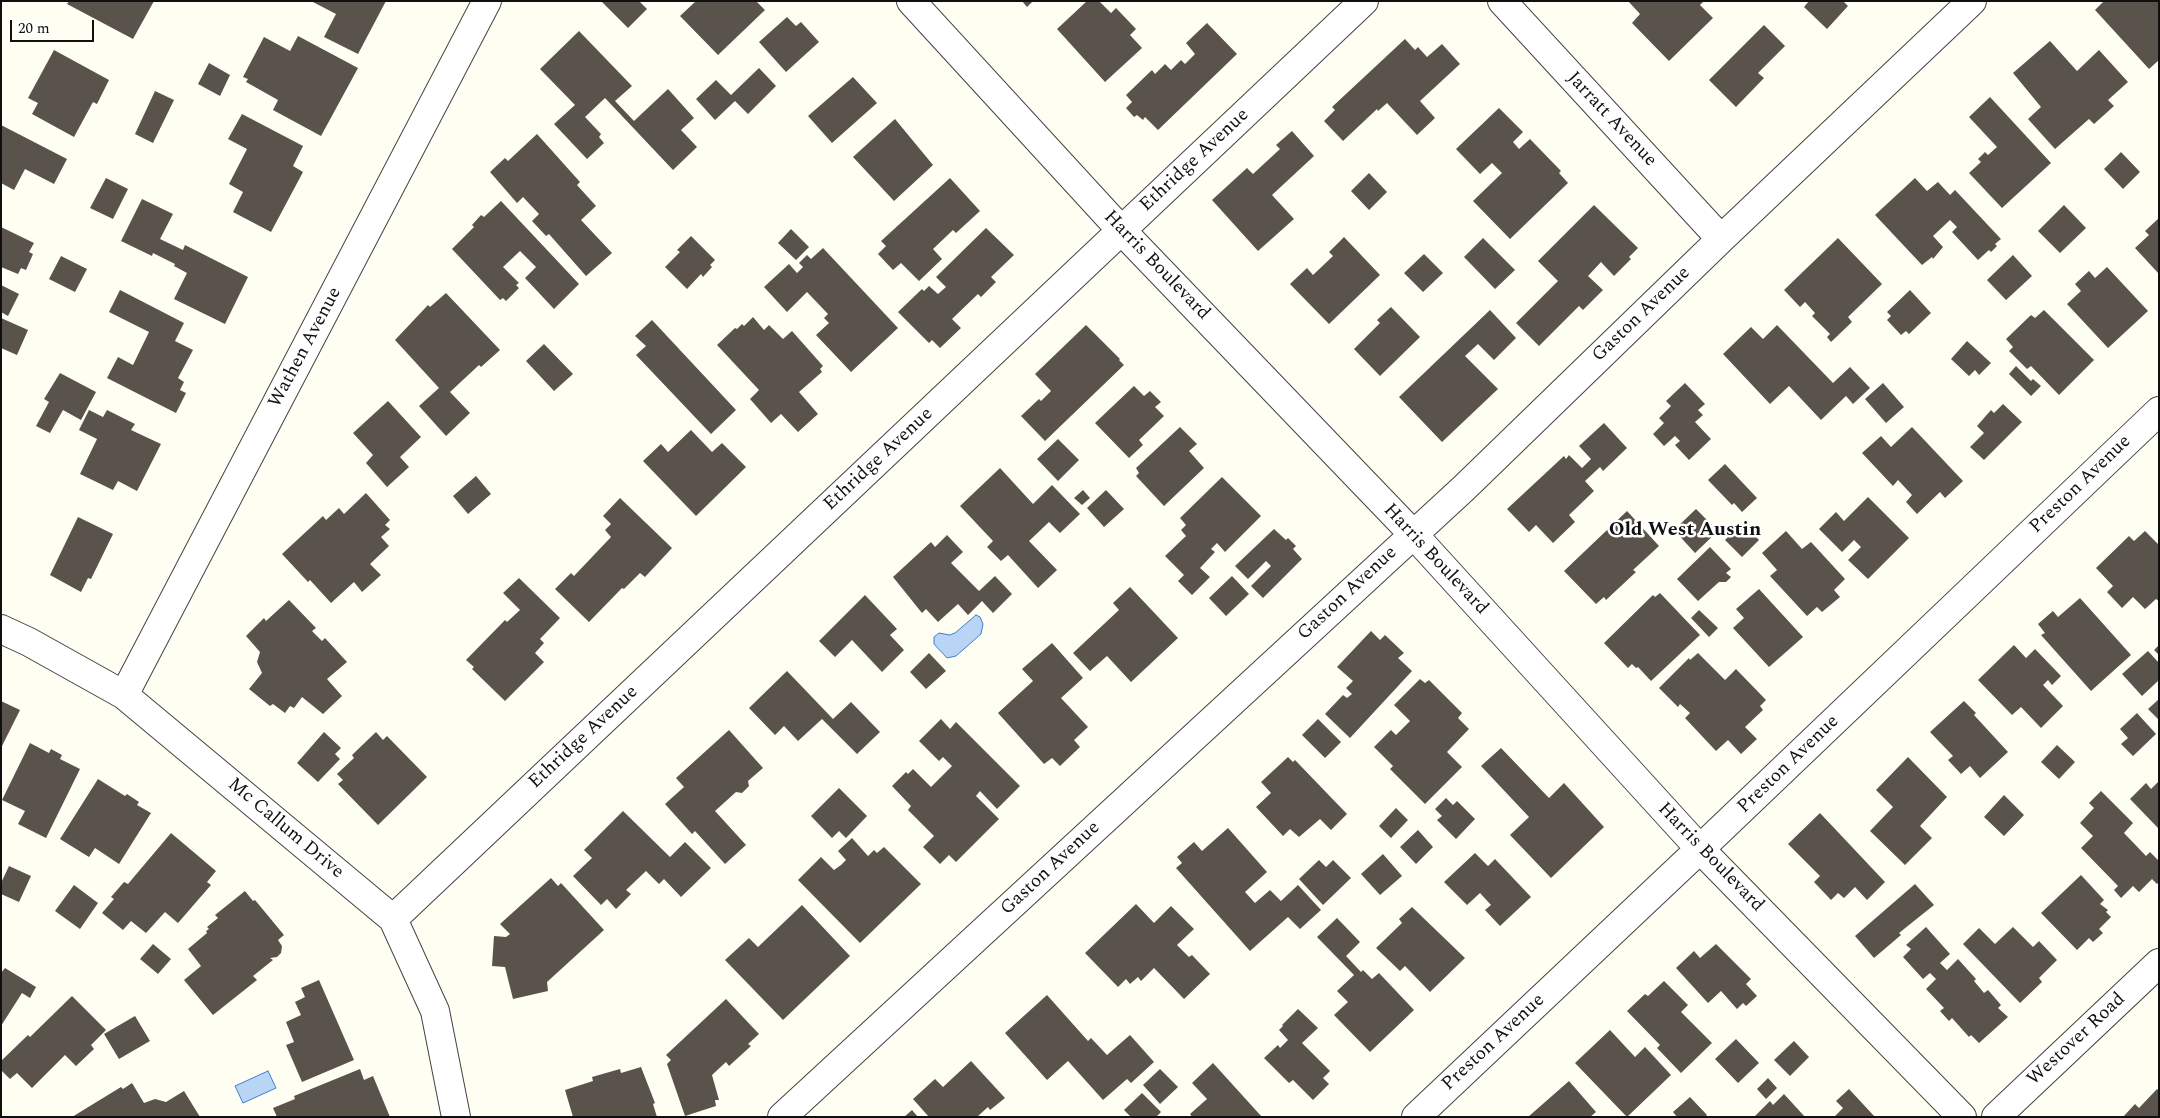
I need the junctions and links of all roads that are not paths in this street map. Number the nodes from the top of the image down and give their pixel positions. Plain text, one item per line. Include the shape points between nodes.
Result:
1 (487, 1) edge
2 (911, 1) edge
3 (1364, 1) edge
4 (1502, 1) edge
5 (1972, 1) edge
6 (1122, 230) junction
7 (1720, 239) junction
8 (2159, 411) edge
9 (1413, 534) junction
10 (1, 630) edge
11 (124, 695) junction
12 (1700, 850) junction
13 (393, 919) junction
14 (2159, 963) edge
15 (456, 1117) edge
16 (782, 1117) edge
17 (1416, 1117) edge
18 (1962, 1117) edge
19 (1996, 1117) edge

1 - 11 street, Wathen Avenue
2 - 6 street, Harris Boulevard
3 - 6 street, Ethridge Avenue
4 - 7 street, Jarratt Avenue
5 - 7 street, Gaston Avenue
6 - 9 street, Harris Boulevard
6 - 13 street, Ethridge Avenue
7 - 9 street, Gaston Avenue
8 - 12 street, Preston Avenue
9 - 12 street, Harris Boulevard
9 - 16 street, Gaston Avenue
10 - 11 street, Mc Callum Drive
11 - 13 street, Mc Callum Drive
12 - 17 street, Preston Avenue
12 - 18 street, Harris Boulevard
13 - 15 street, Mc Callum Drive via 434,1011
14 - 19 street, Westover Road

